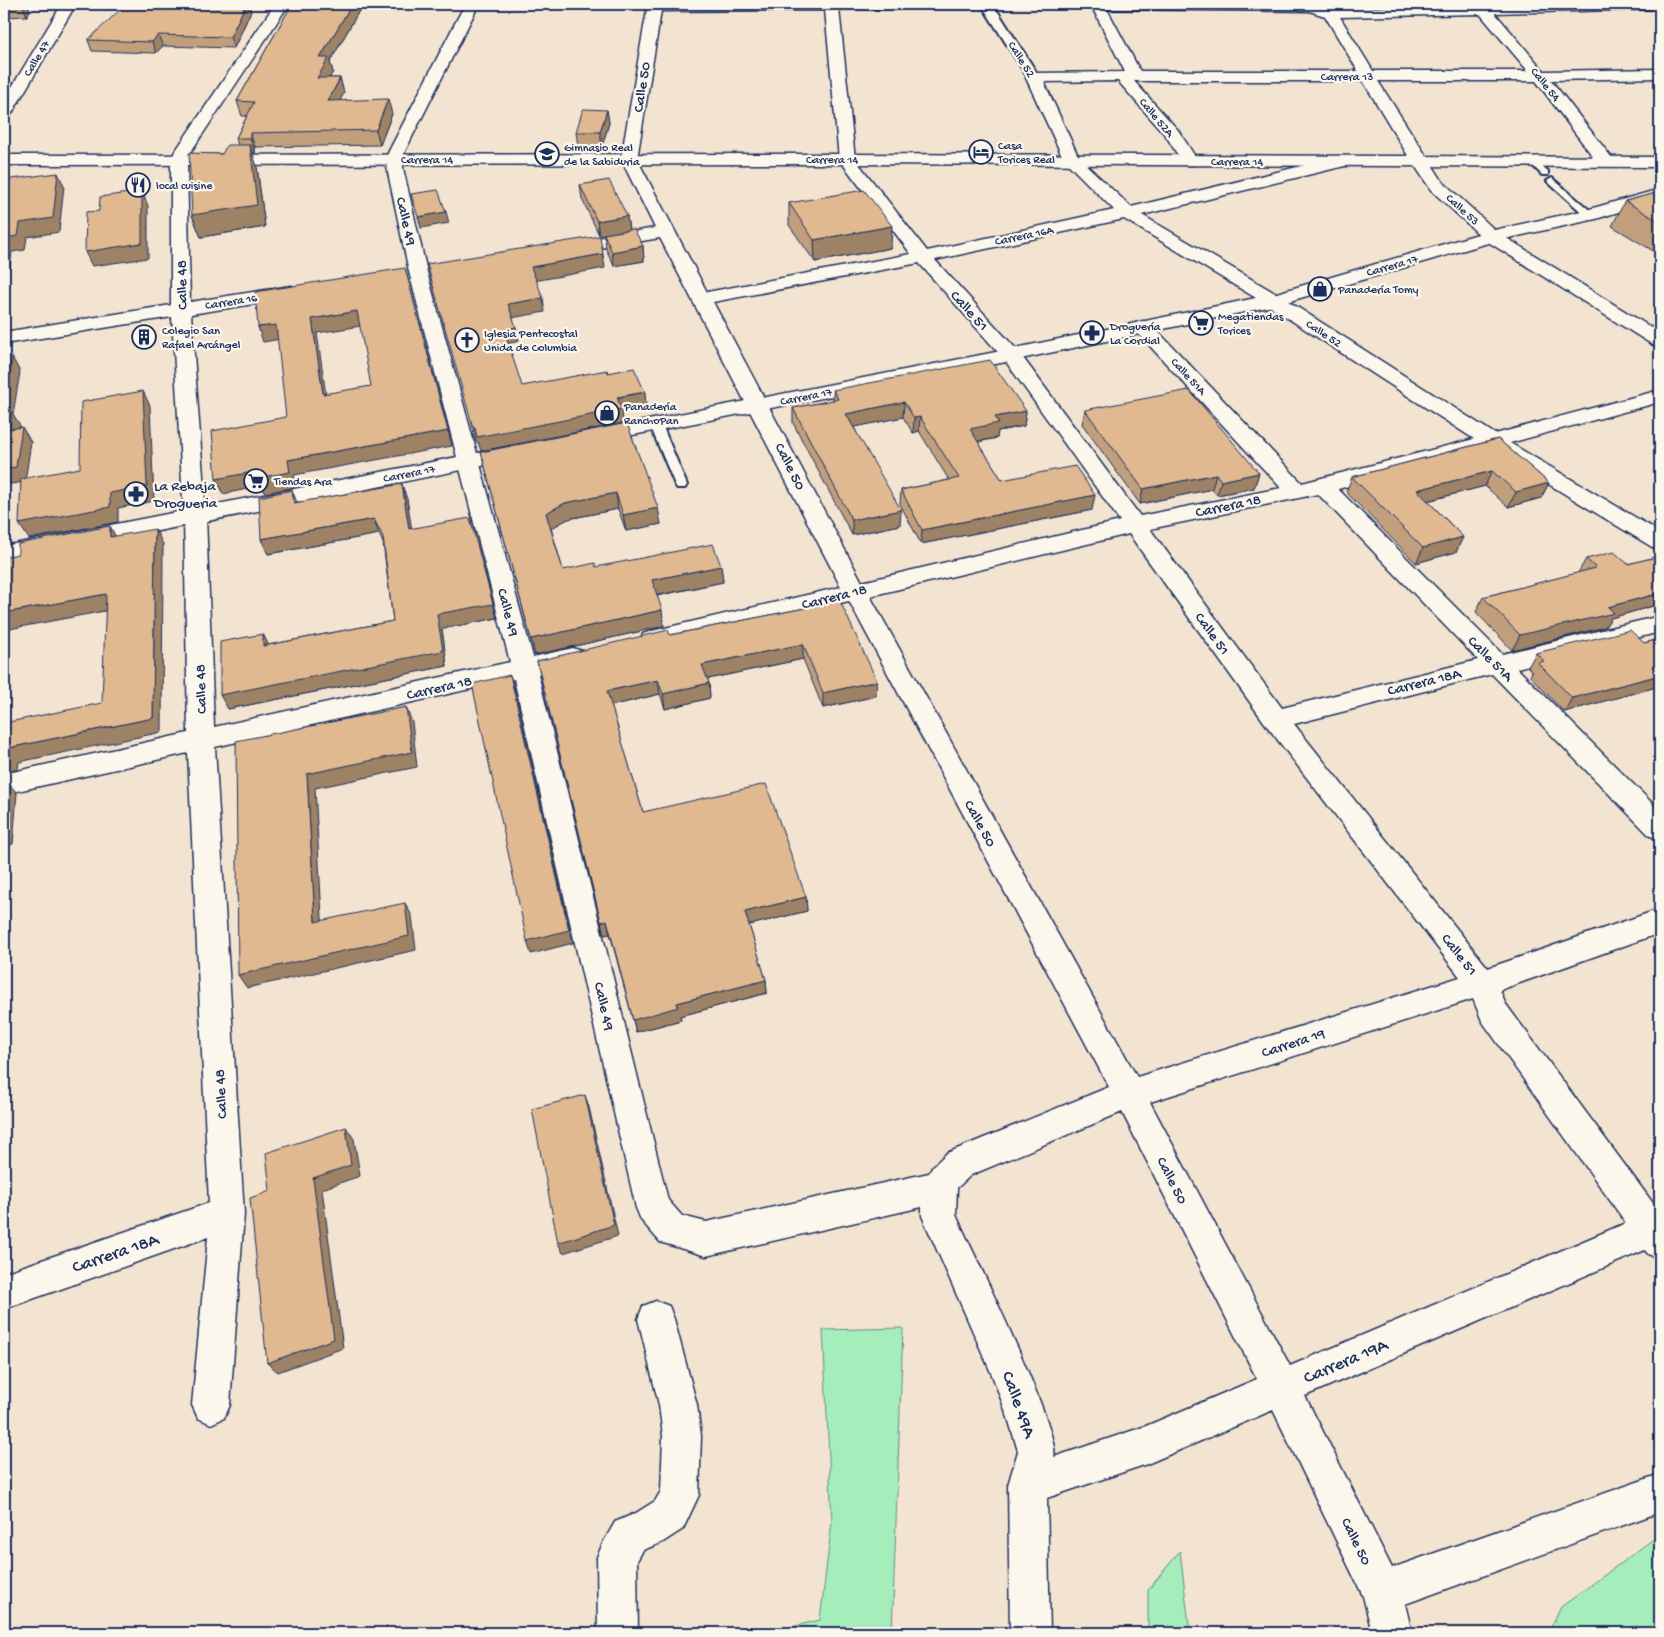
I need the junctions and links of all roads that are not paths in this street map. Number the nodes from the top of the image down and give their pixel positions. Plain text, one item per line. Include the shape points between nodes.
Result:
1 (69, 4) edge
2 (282, 4) edge
3 (472, 4) edge
4 (831, 4) edge
5 (974, 4) edge
6 (987, 4) edge
7 (1060, 4) edge
8 (1098, 4) edge
9 (1309, 5) edge
10 (654, 6) edge
11 (1660, 6) edge
12 (1490, 7) edge
13 (1330, 13) junction
14 (1660, 73) edge
15 (1128, 76) junction
16 (1368, 76) junction
17 (1540, 76) junction
18 (1034, 78) junction
19 (4, 112) edge
20 (179, 158) junction
21 (395, 159) junction
22 (847, 159) junction
23 (4, 160) edge
24 (630, 160) junction
25 (1072, 160) junction
26 (1190, 161) junction
27 (1343, 161) junction
28 (1421, 162) junction
29 (1606, 162) junction
30 (1660, 162) edge
31 (1552, 181) dead end
32 (1660, 194) edge
33 (1126, 213) junction
34 (1590, 215) junction
35 (666, 232) junction
36 (1491, 236) junction
37 (542, 252) edge
38 (923, 257) junction
39 (309, 289) edge
40 (703, 298) junction
41 (1272, 300) junction
42 (181, 309) junction
43 (1143, 327) junction
44 (4, 338) edge
45 (1660, 341) edge
46 (1011, 355) junction
47 (1660, 396) edge
48 (759, 405) junction
49 (656, 425) junction
50 (1490, 440) junction
51 (572, 442) edge
52 (534, 449) edge
53 (468, 461) junction
54 (681, 485) dead end
55 (1323, 486) junction
56 (1297, 491) junction
57 (194, 516) junction
58 (1134, 525) junction
59 (1660, 542) edge
60 (4, 554) edge
61 (855, 590) junction
62 (1660, 624) edge
63 (629, 645) edge
64 (591, 653) edge
65 (1496, 663) junction
66 (524, 668) junction
67 (1276, 719) junction
68 (201, 740) junction
69 (4, 784) edge
70 (1660, 828) edge
71 (1660, 921) edge
72 (1482, 983) junction
73 (1129, 1094) junction
74 (940, 1187) junction
75 (227, 1214) junction
76 (1658, 1233) edge
77 (4, 1291) edge
78 (656, 1319) dead end
79 (1281, 1387) junction
80 (211, 1405) dead end
81 (1027, 1485) junction
82 (1660, 1493) edge
83 (1382, 1592) junction
84 (618, 1633) edge
85 (1030, 1633) edge
86 (1392, 1633) edge

1 - 19 street, Calle 47
2 - 20 street
3 - 21 street
4 - 5 street
4 - 10 street
4 - 22 street
6 - 18 street, Calle 52
7 - 8 street
8 - 9 street
8 - 15 street, Calle 52A
9 - 13 street
10 - 24 street, Calle 50
11 - 12 street
12 - 13 street
12 - 17 street, Calle 54
13 - 16 street, Calle 53
14 - 17 street, Carrera 13
15 - 16 street, Carrera 13
15 - 18 street, Carrera 13
15 - 26 street, Calle 52A
16 - 17 street, Carrera 13
16 - 28 street, Calle 53
17 - 29 street, Calle 54
18 - 25 street, Calle 52
20 - 21 street, Carrera 14
20 - 23 street, Carrera 14
20 - 42 street, Calle 48
21 - 24 street, Carrera 14
21 - 53 street, Calle 49 via 417,272
22 - 24 street, Carrera 14
22 - 25 street, Carrera 14
22 - 38 street, Calle 51
24 - 35 street, Calle 50
25 - 26 street, Carrera 14
25 - 33 street, Calle 52
26 - 27 street, Carrera 14
27 - 28 street, Carrera 14
27 - 33 street, Carrera 16A
28 - 29 street, Carrera 14 via 1540,168
28 - 36 street, Calle 53 via 1437,186
29 - 30 street, Carrera 14
31 - 34 lane
32 - 34 street, Carrera 17
33 - 38 street, Carrera 16A
33 - 41 street, Calle 52
34 - 36 street, Carrera 17
35 - 37 street
35 - 40 street, Calle 50
36 - 41 street, Carrera 17
36 - 45 street, Calle 53
38 - 40 street, Carrera 16A
38 - 46 street, Calle 51
39 - 42 street, Carrera 16
40 - 48 street, Calle 50
41 - 43 street, Carrera 17
41 - 50 street, Calle 52
42 - 44 street, Carrera 16
42 - 57 street, Calle 48
43 - 46 street, Carrera 17
43 - 56 street, Calle 51A
46 - 48 street, Carrera 17
46 - 58 street, Calle 51
47 - 50 street, Carrera 18
48 - 49 street, Carrera 17
48 - 61 street, Calle 50
49 - 51 street, Carrera 17
49 - 54 lane
50 - 55 street, Carrera 18
50 - 59 street, Calle 52
52 - 53 street, Carrera 17
53 - 57 street, Carrera 17
53 - 66 street, Calle 49
55 - 56 street, Carrera 18
55 - 65 street, Calle 51A
56 - 58 street, Carrera 18
57 - 60 street, Carrera 17
57 - 68 street, Calle 48
58 - 61 street, Carrera 18
58 - 67 street, Calle 51
61 - 63 street, Carrera 18
61 - 73 street, Calle 50
62 - 65 street, Carrera 18A
64 - 66 street, Carrera 18
65 - 67 street, Carrera 18A
65 - 70 street, Calle 51A
66 - 68 street, Carrera 18
66 - 74 street, Calle 49 via 653,1208 672,1230 706,1239
67 - 72 street, Calle 51
68 - 69 street, Carrera 18
68 - 75 street, Calle 48
71 - 72 street, Carrera 19
72 - 73 street, Carrera 19
72 - 76 street, Calle 51 via 1493,1011
73 - 74 street, Carrera 19 via 959,1164
73 - 79 street, Calle 50
74 - 81 street, Calle 49A via 939,1216 1008,1369 1037,1451
75 - 77 street, Carrera 18A
75 - 80 street, Calle 48
76 - 79 street, Carrera 19A
78 - 84 street via 678,1405 682,1436 680,1495 669,1514 649,1528 629,1536 617,1557
79 - 81 street, Carrera 19A via 1147,1446
79 - 83 street, Calle 50
81 - 85 street, Calle 49A
82 - 83 street
83 - 86 street, Calle 50

